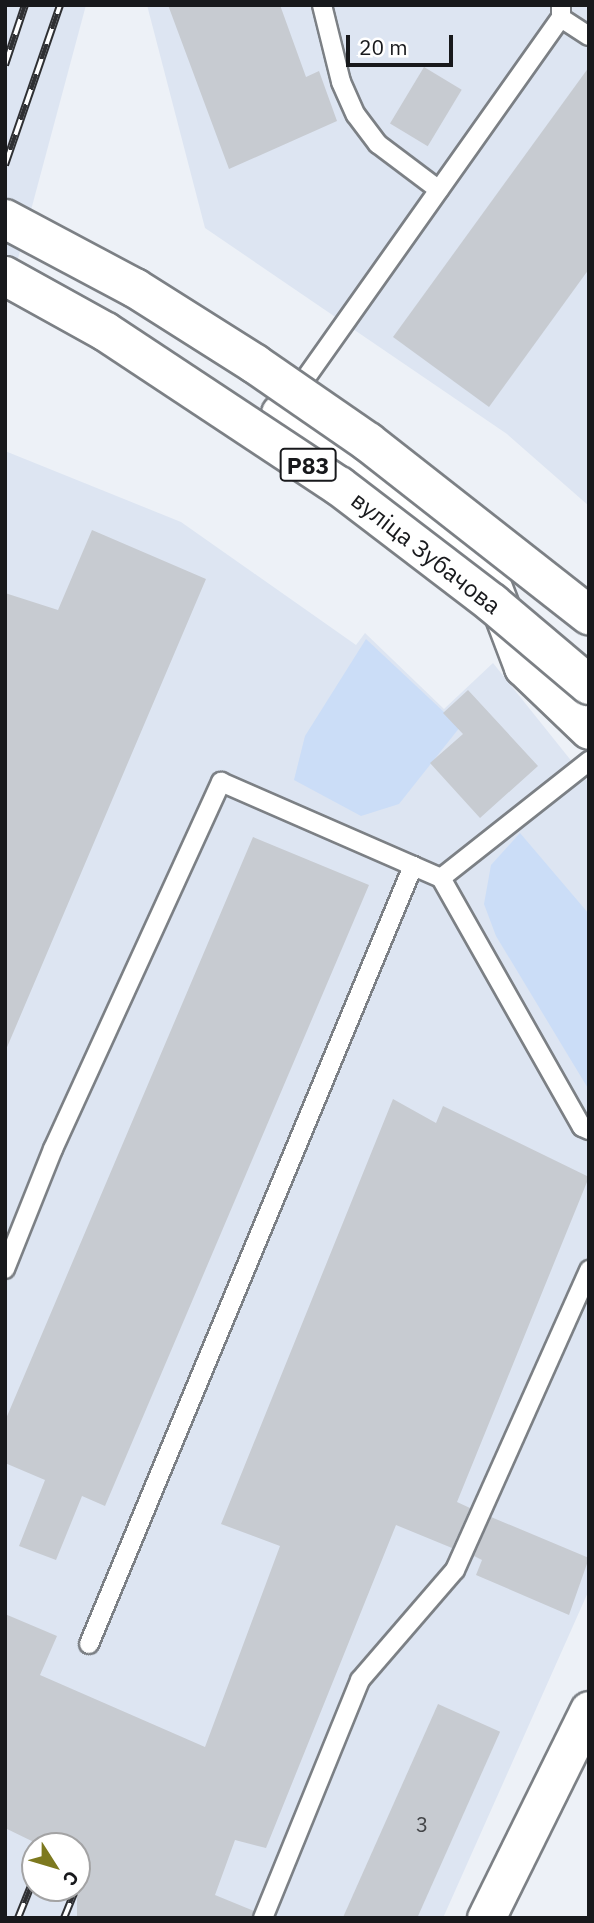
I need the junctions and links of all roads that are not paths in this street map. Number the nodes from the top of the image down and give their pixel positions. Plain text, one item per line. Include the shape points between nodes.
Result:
1 (322, 5) edge
2 (561, 12) edge
3 (589, 36) edge
4 (439, 190) junction
5 (5, 219) edge
6 (5, 276) edge
7 (280, 413) joint
8 (589, 615) edge
9 (589, 685) edge
10 (589, 730) edge
11 (589, 761) edge
12 (413, 866) junction
13 (441, 878) junction
14 (589, 1130) edge
15 (5, 1269) edge
16 (589, 1270) edge
17 (89, 1644) dead end
18 (589, 1710) edge
19 (263, 1918) edge
20 (486, 1918) edge

1 - 4 lane via 341,82 356,115 378,144
2 - 3 lane
2 - 4 lane
4 - 7 lane
5 - 8 highway, Р83, bridge via 135,288 255,364 368,442
6 - 9 highway, вуліца Зубачова / Р83, bridge via 106,332 339,486 492,603
7 - 10 street via 486,572 523,667
11 - 13 lane
12 - 13 lane
12 - 15 lane via 221,782 53,1149
12 - 17 lane
13 - 14 lane via 582,1126
16 - 19 lane via 455,1570 359,1680
18 - 20 street

